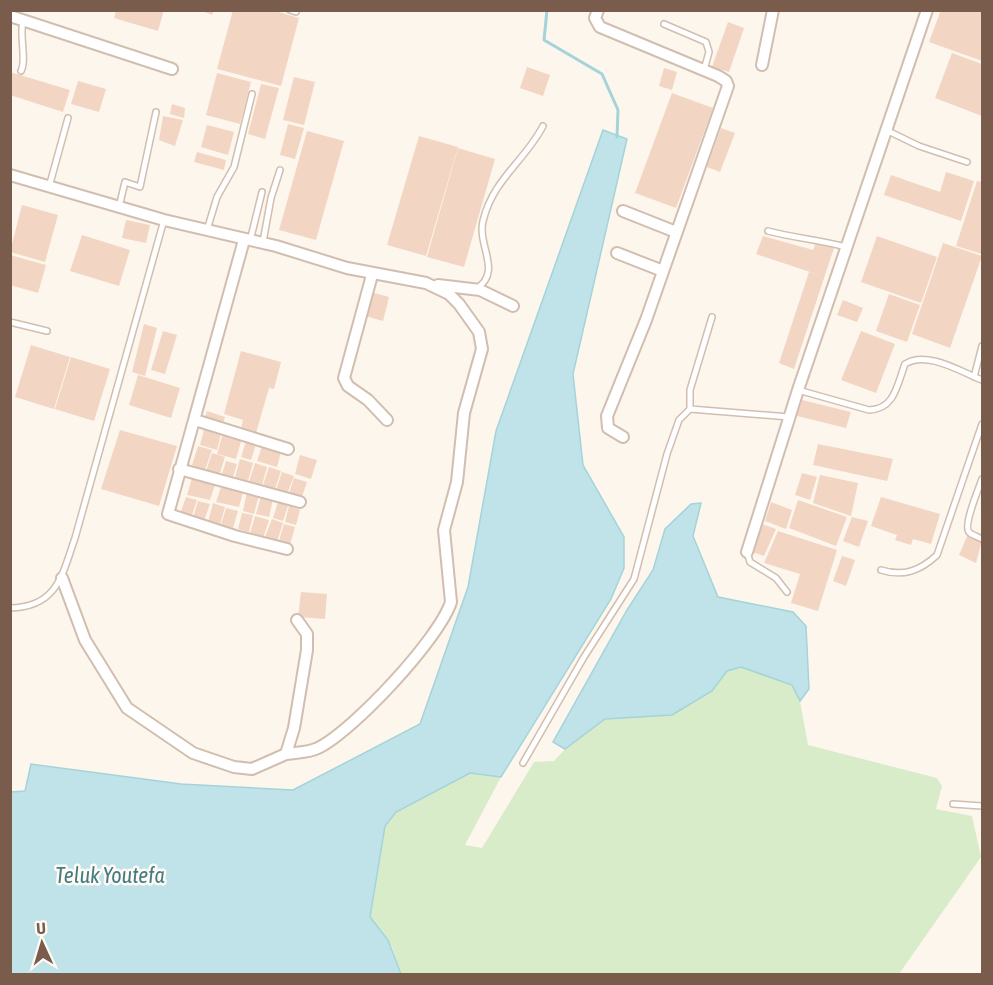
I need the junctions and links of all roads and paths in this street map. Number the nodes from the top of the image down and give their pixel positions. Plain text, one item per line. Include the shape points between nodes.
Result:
1 (598, 10) edge
2 (774, 10) edge
3 (927, 10) edge
4 (10, 16) edge
5 (23, 20) junction
6 (664, 24) dead end
7 (762, 65) dead end
8 (172, 69) dead end
9 (704, 70) junction
10 (21, 71) dead end
11 (252, 94) dead end
12 (156, 112) dead end
13 (68, 118) dead end
14 (543, 126) dead end
15 (886, 130) junction
16 (967, 162) dead end
17 (280, 170) dead end
18 (10, 175) edge
19 (49, 186) junction
20 (262, 192) dead end
21 (119, 207) junction
22 (623, 211) dead end
23 (164, 220) junction
24 (206, 231) junction
25 (768, 231) dead end
26 (676, 232) junction
27 (247, 240) junction
28 (263, 242) junction
29 (846, 247) junction
30 (617, 253) dead end
31 (663, 271) junction
32 (372, 275) junction
33 (426, 283) junction
34 (474, 290) junction
35 (513, 306) dead end
36 (712, 317) dead end
37 (10, 322) edge
38 (47, 332) dead end
39 (982, 346) edge
40 (974, 377) junction
41 (982, 380) edge
42 (798, 390) junction
43 (690, 409) junction
44 (789, 417) junction
45 (195, 420) junction
46 (387, 420) dead end
47 (982, 424) edge
48 (622, 437) dead end
49 (288, 449) dead end
50 (179, 469) junction
51 (982, 479) edge
52 (300, 502) dead end
53 (982, 539) edge
54 (287, 549) dead end
55 (747, 552) joint
56 (881, 570) dead end
57 (62, 578) junction
58 (788, 592) dead end
59 (10, 608) edge
60 (297, 620) dead end
61 (286, 754) junction
62 (523, 763) dead end
63 (953, 804) dead end
64 (982, 806) edge

1 - 9 street via 595,18 600,27
2 - 7 street
3 - 15 street
4 - 5 street
5 - 8 street
5 - 10 lane
6 - 9 lane via 706,42 709,52
9 - 26 street via 726,81 728,86
11 - 24 lane via 234,167 217,197
12 - 21 lane via 140,187 125,182
13 - 19 lane
14 - 34 lane via 489,200 481,230 490,270 483,284
15 - 16 lane
15 - 29 street
17 - 28 lane
18 - 19 street
19 - 21 street
20 - 27 lane
21 - 23 street
22 - 26 street
23 - 24 street
23 - 57 lane
24 - 27 street
25 - 29 lane
26 - 31 street
27 - 28 street
27 - 45 street
28 - 32 street
29 - 42 street
30 - 31 street
31 - 48 street via 607,416 609,428
32 - 33 street
32 - 46 street via 344,378
33 - 34 street
33 - 61 street via 448,294 471,316 482,349 464,413 457,482 444,530 451,602 443,622 425,646 355,722 316,749
34 - 35 street
36 - 43 lane via 690,390
37 - 38 lane
39 - 40 lane
40 - 41 lane
40 - 42 lane via 942,364 913,359 905,364 890,404 880,410
42 - 44 street
43 - 44 lane
43 - 62 lane via 679,420 667,454 634,579
44 - 55 street
45 - 49 street
45 - 50 street
47 - 56 lane via 937,555 919,569 905,573
50 - 52 street
50 - 54 street via 168,508 171,517
51 - 53 lane via 968,528
55 - 58 lane via 750,562 776,578
57 - 59 lane via 46,599 24,608
57 - 61 street via 85,640 127,708 193,753 234,767 258,767
60 - 61 street via 307,634 307,650
63 - 64 lane

